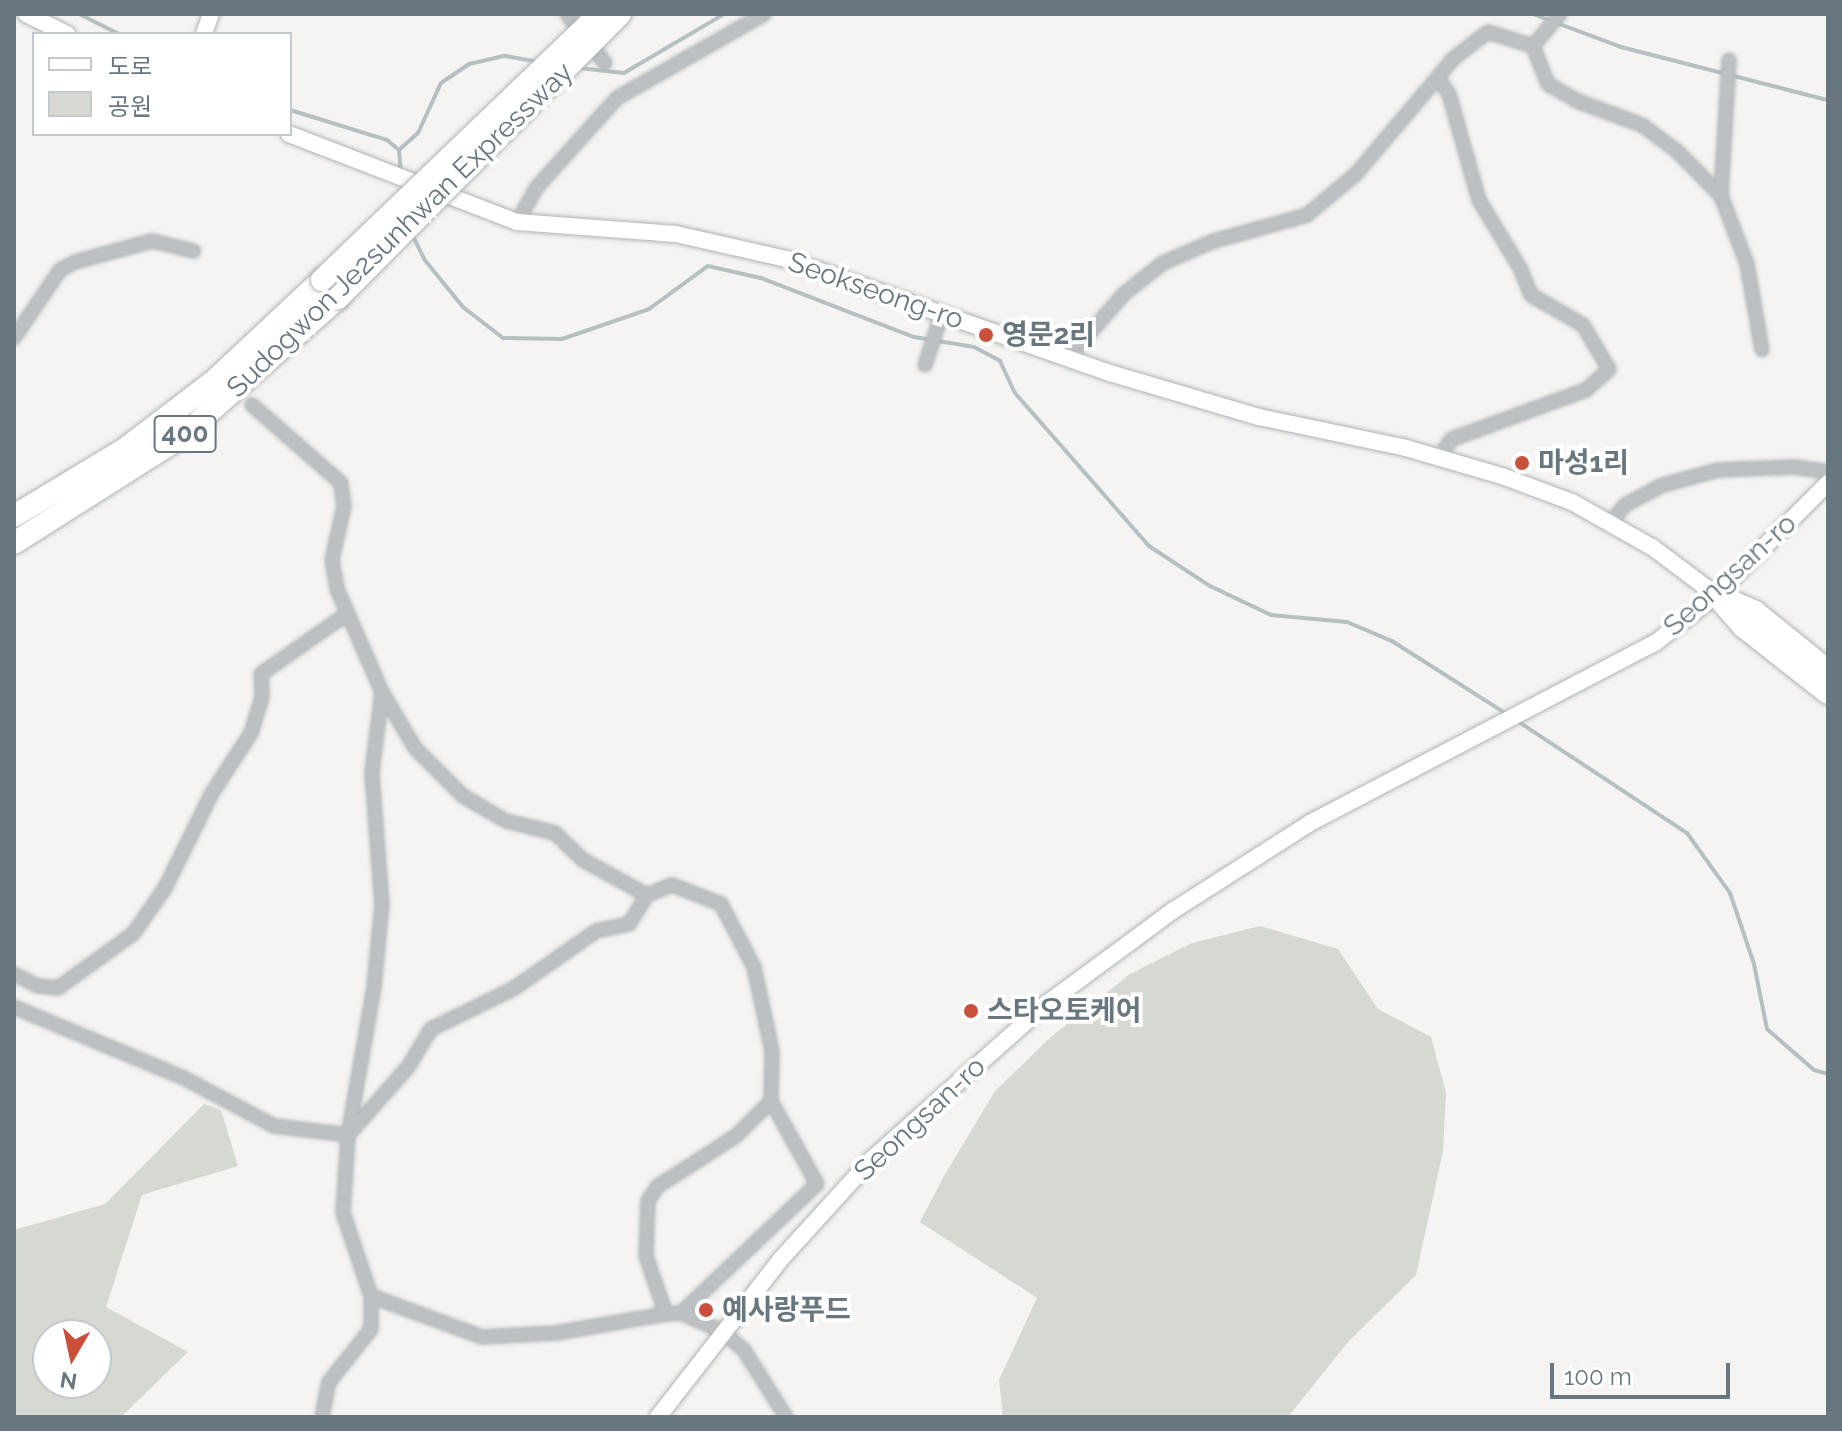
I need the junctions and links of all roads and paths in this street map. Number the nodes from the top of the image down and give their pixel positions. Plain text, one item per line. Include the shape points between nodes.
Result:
1 (26, 14) edge
2 (567, 14) edge
3 (599, 14) edge
4 (620, 14) edge
5 (764, 14) edge
6 (1559, 15) edge
7 (63, 32) edge
8 (1533, 46) junction
9 (605, 63) dead end
10 (1729, 63) dead end
11 (1439, 79) junction
12 (292, 135) edge
13 (1721, 196) junction
14 (517, 222) junction
15 (194, 251) dead end
16 (942, 313) junction
17 (14, 338) edge
18 (1762, 350) dead end
19 (1068, 358) junction
20 (925, 365) dead end
21 (252, 405) dead end
22 (1438, 458) junction
23 (1828, 472) edge
24 (1828, 483) edge
25 (14, 516) edge
26 (1610, 523) junction
27 (14, 543) edge
28 (1716, 595) junction
29 (348, 613) junction
30 (1828, 671) edge
31 (382, 692) junction
32 (1828, 693) edge
33 (647, 895) junction
34 (14, 974) edge
35 (14, 1007) edge
36 (771, 1101) junction
37 (348, 1135) junction
38 (371, 1296) junction
39 (681, 1313) junction
40 (666, 1314) junction
41 (726, 1334) junction
42 (322, 1417) edge
43 (658, 1417) edge
44 (786, 1417) edge

1 - 7 street
2 - 9 street
3 - 25 highway, Sudogwon Je2sunhwan Expressway / 400, bridge via 214,381 125,449
4 - 27 highway, Sudogwon Je2sunhwan Expressway / 400, bridge via 338,298 181,437 67,515
5 - 14 street via 617,98 537,187
6 - 8 street
8 - 11 street via 1488,32 1473,39
8 - 13 street via 1548,84 1642,125 1687,160
10 - 13 street
11 - 19 street via 1356,174 1307,215 1214,241 1163,263 1125,293
11 - 22 street via 1449,94 1479,200 1531,295 1583,325 1609,369 1586,390 1452,439
12 - 14 street, Seokseong-ro
13 - 18 street via 1747,264
14 - 16 street, Seokseong-ro via 676,234 786,259
15 - 17 street via 152,241 75,262 60,270
16 - 19 street, Seokseong-ro
16 - 20 street
19 - 22 street, Seokseong-ro via 1259,417
21 - 29 street via 341,483 344,506 332,560
22 - 26 street, Seokseong-ro via 1572,502
23 - 26 street via 1794,467 1718,470 1660,486 1625,505
24 - 28 street, Seongsan-ro
26 - 28 street, Seokseong-ro
28 - 30 highway, Seokseong-ro via 1755,612
28 - 32 highway, Seokseong-ro via 1743,626
28 - 41 street, Seongsan-ro via 1655,643 1310,823 1174,910 1045,1005 871,1160 781,1259
29 - 31 street
29 - 34 street via 261,674 262,697 251,733 212,793 165,888 133,934 58,988 38,986
31 - 33 street via 415,748 463,796 506,821 555,833 583,860
31 - 37 street via 372,773 382,904 374,987
33 - 36 street via 672,885 721,904 754,967 766,1013
33 - 37 street via 629,924 596,931 513,989 431,1029 408,1067
35 - 37 street via 184,1078 274,1126
36 - 39 street via 817,1184
36 - 40 street via 736,1136 658,1186 648,1201 646,1256
37 - 38 street via 343,1213
38 - 40 street via 482,1337 556,1333
38 - 42 street via 371,1329 329,1382
39 - 40 street
39 - 41 street
41 - 43 street, Seongsan-ro
41 - 44 street via 744,1350

